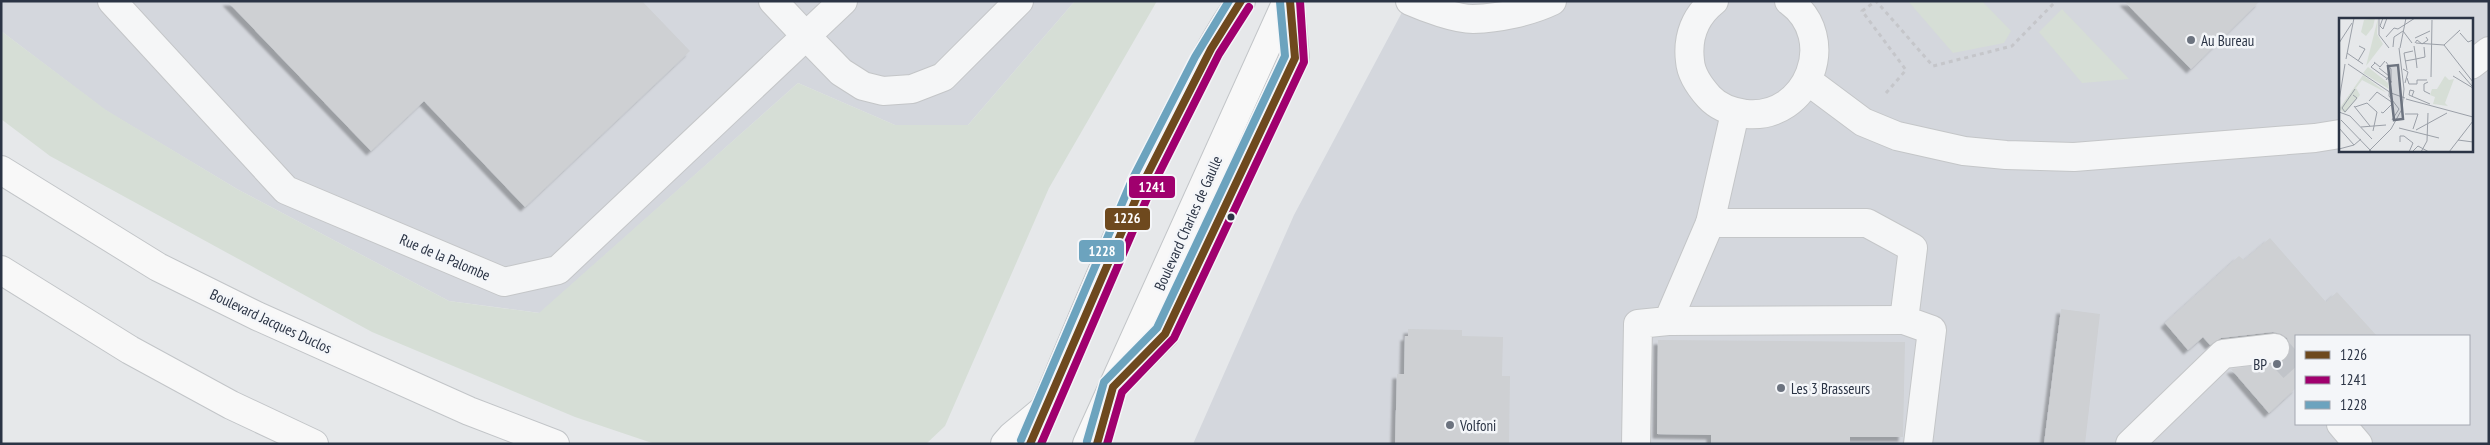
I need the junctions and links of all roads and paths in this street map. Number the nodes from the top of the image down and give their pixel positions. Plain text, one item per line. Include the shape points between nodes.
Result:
1 (112, 1) edge
2 (773, 1) edge
3 (843, 1) edge
4 (1019, 1) edge
5 (1241, 1) edge
6 (1288, 1) edge
7 (1410, 1) edge
8 (1552, 1) edge
9 (1789, 1) edge
10 (1876, 1) edge
11 (2056, 1) edge
12 (1702, 4) edge
13 (806, 36) junction
14 (2489, 50) edge
15 (2472, 64) edge
16 (1808, 81) junction
17 (1883, 97) dead end
18 (1735, 113) junction
19 (2339, 134) edge
20 (1, 170) edge
21 (1710, 223) junction
22 (1, 270) edge
23 (1904, 320) junction
24 (1668, 321) junction
25 (2275, 348) dead end
26 (1113, 387) junction
27 (1045, 409) junction
28 (2342, 425) edge
29 (314, 444) edge
30 (555, 444) edge
31 (1006, 444) edge
32 (1030, 444) edge
33 (1088, 444) edge
34 (1096, 444) edge
35 (1636, 444) edge
36 (1918, 444) edge
37 (2130, 444) edge
38 (2358, 444) edge

1 - 13 street, Rue de la Palombe via 286,190 504,282 558,270
2 - 13 street
3 - 13 street, Rue de la Palombe
4 - 13 street via 943,77 912,89 883,91 863,86 841,72
5 - 27 main road via 1227,20 1174,119 1118,231
6 - 26 main road, Boulevard Charles de Gaulle
7 - 8 street via 1424,8 1472,19 1515,13
9 - 16 street via 1808,22 1815,41 1815,62
10 - 11 path via 1933,66 2012,46
10 - 17 path via 1862,11 1906,70
12 - 18 street via 1688,47 1690,68 1700,88 1715,103
14 - 15 street
16 - 18 street via 1795,98 1777,110 1756,115
16 - 19 street via 1863,122 1897,136 1964,151 2074,157
18 - 21 street
20 - 30 main road, Boulevard Jacques Duclos via 158,267 208,292 460,407
21 - 23 street via 1867,223 1913,248
21 - 24 street
22 - 29 main road via 130,350 231,405
23 - 24 street
23 - 36 street via 1932,330
24 - 35 street via 1638,324
25 - 37 street via 2223,354
26 - 33 main road, Boulevard Charles de Gaulle
26 - 34 main road
27 - 31 main road
27 - 32 main road
28 - 38 street

